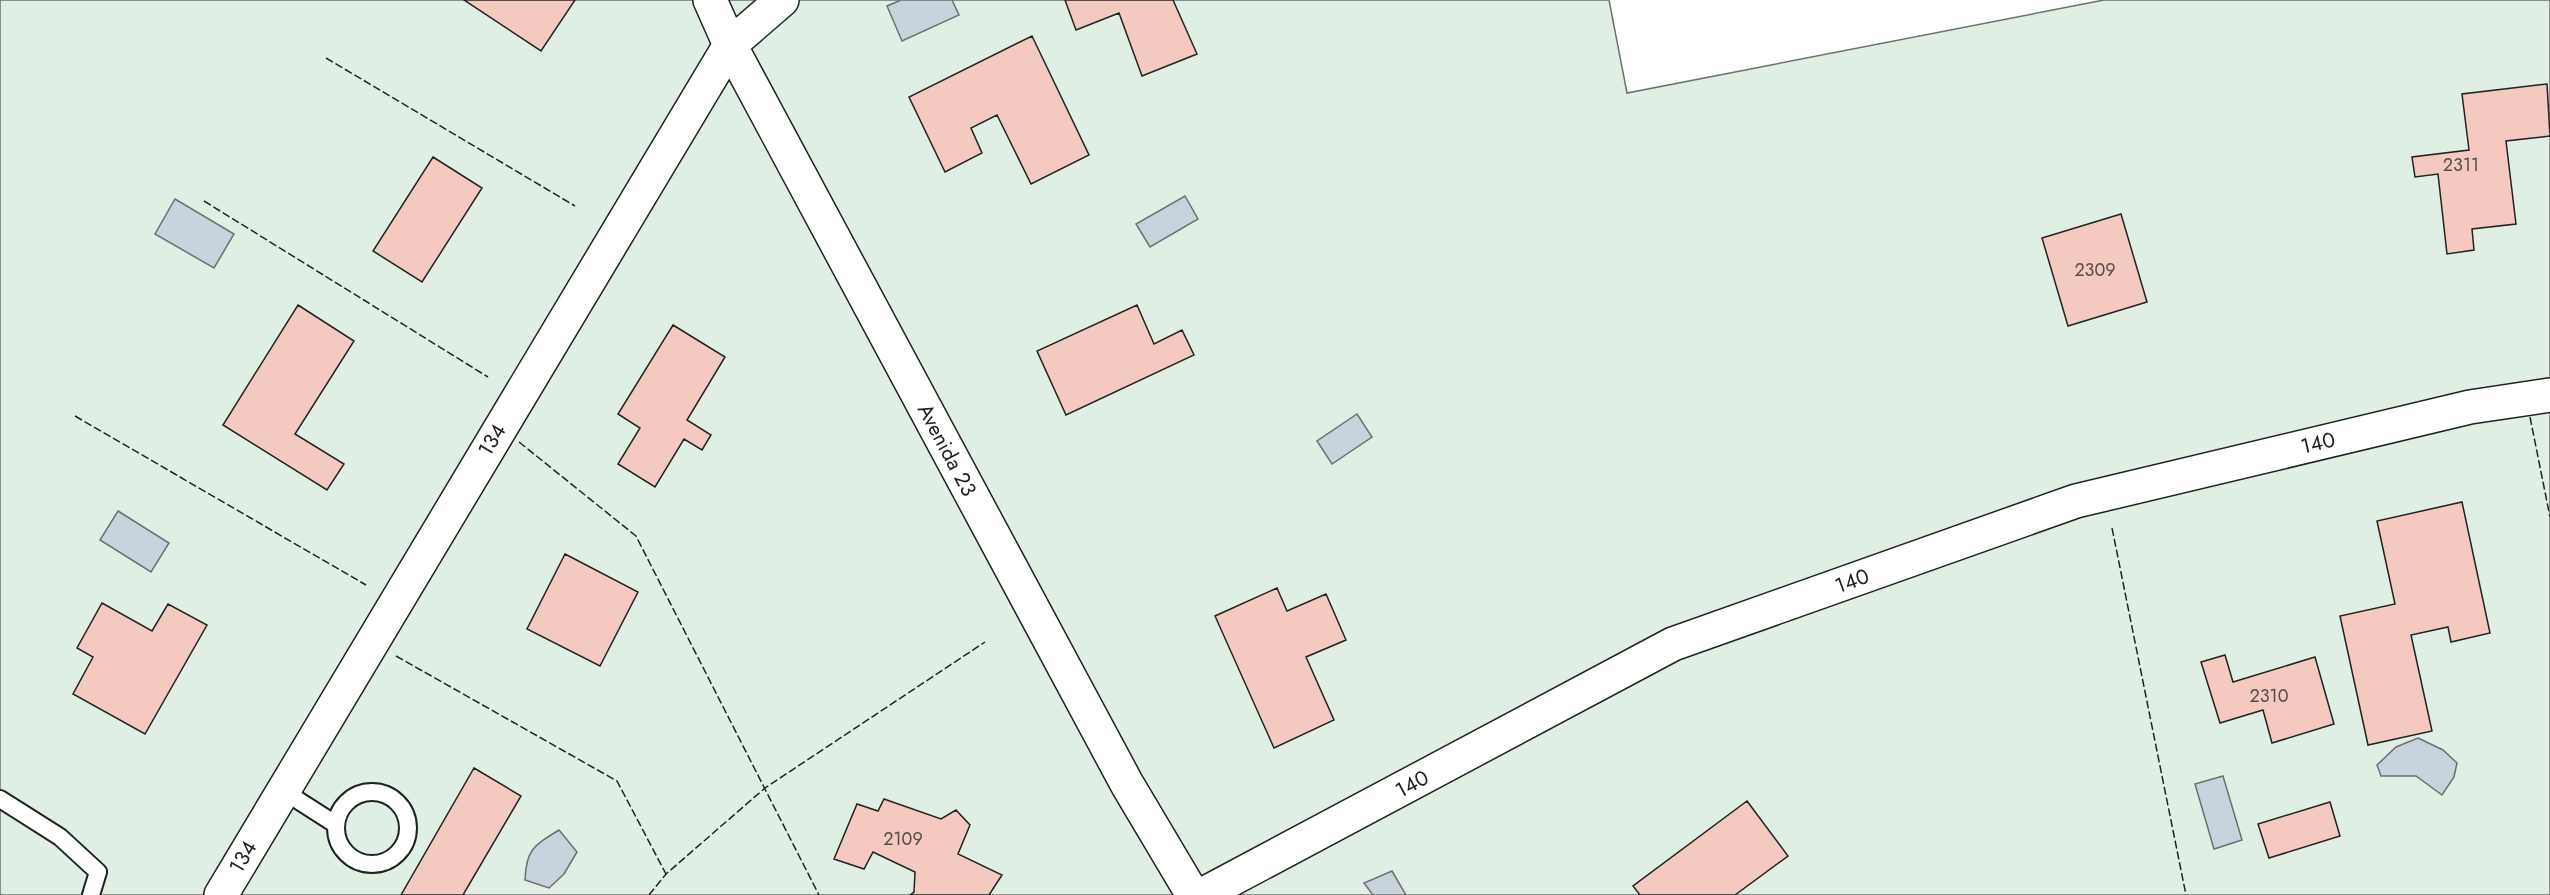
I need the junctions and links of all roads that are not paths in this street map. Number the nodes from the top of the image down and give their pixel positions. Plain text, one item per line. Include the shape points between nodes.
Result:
1 (710, 0) edge
2 (782, 0) edge
3 (730, 45) junction
4 (2550, 395) edge
5 (282, 790) junction
6 (0, 799) edge
7 (335, 824) junction
8 (91, 895) edge
9 (221, 895) edge
10 (1193, 895) edge
11 (1202, 895) edge

1 - 3 street, Avenida 23
2 - 3 street, 134
3 - 5 street, 134
3 - 10 street, Avenida 23 via 1127,784
4 - 11 street, 140 via 2470,407 2076,501 1673,644
5 - 7 lane
5 - 9 street, 134
6 - 8 lane via 60,837 98,872
7 - 7 lane via 340,847 348,856 370,865 393,858 407,839 406,815 391,797 380,793 356,795 346,802

